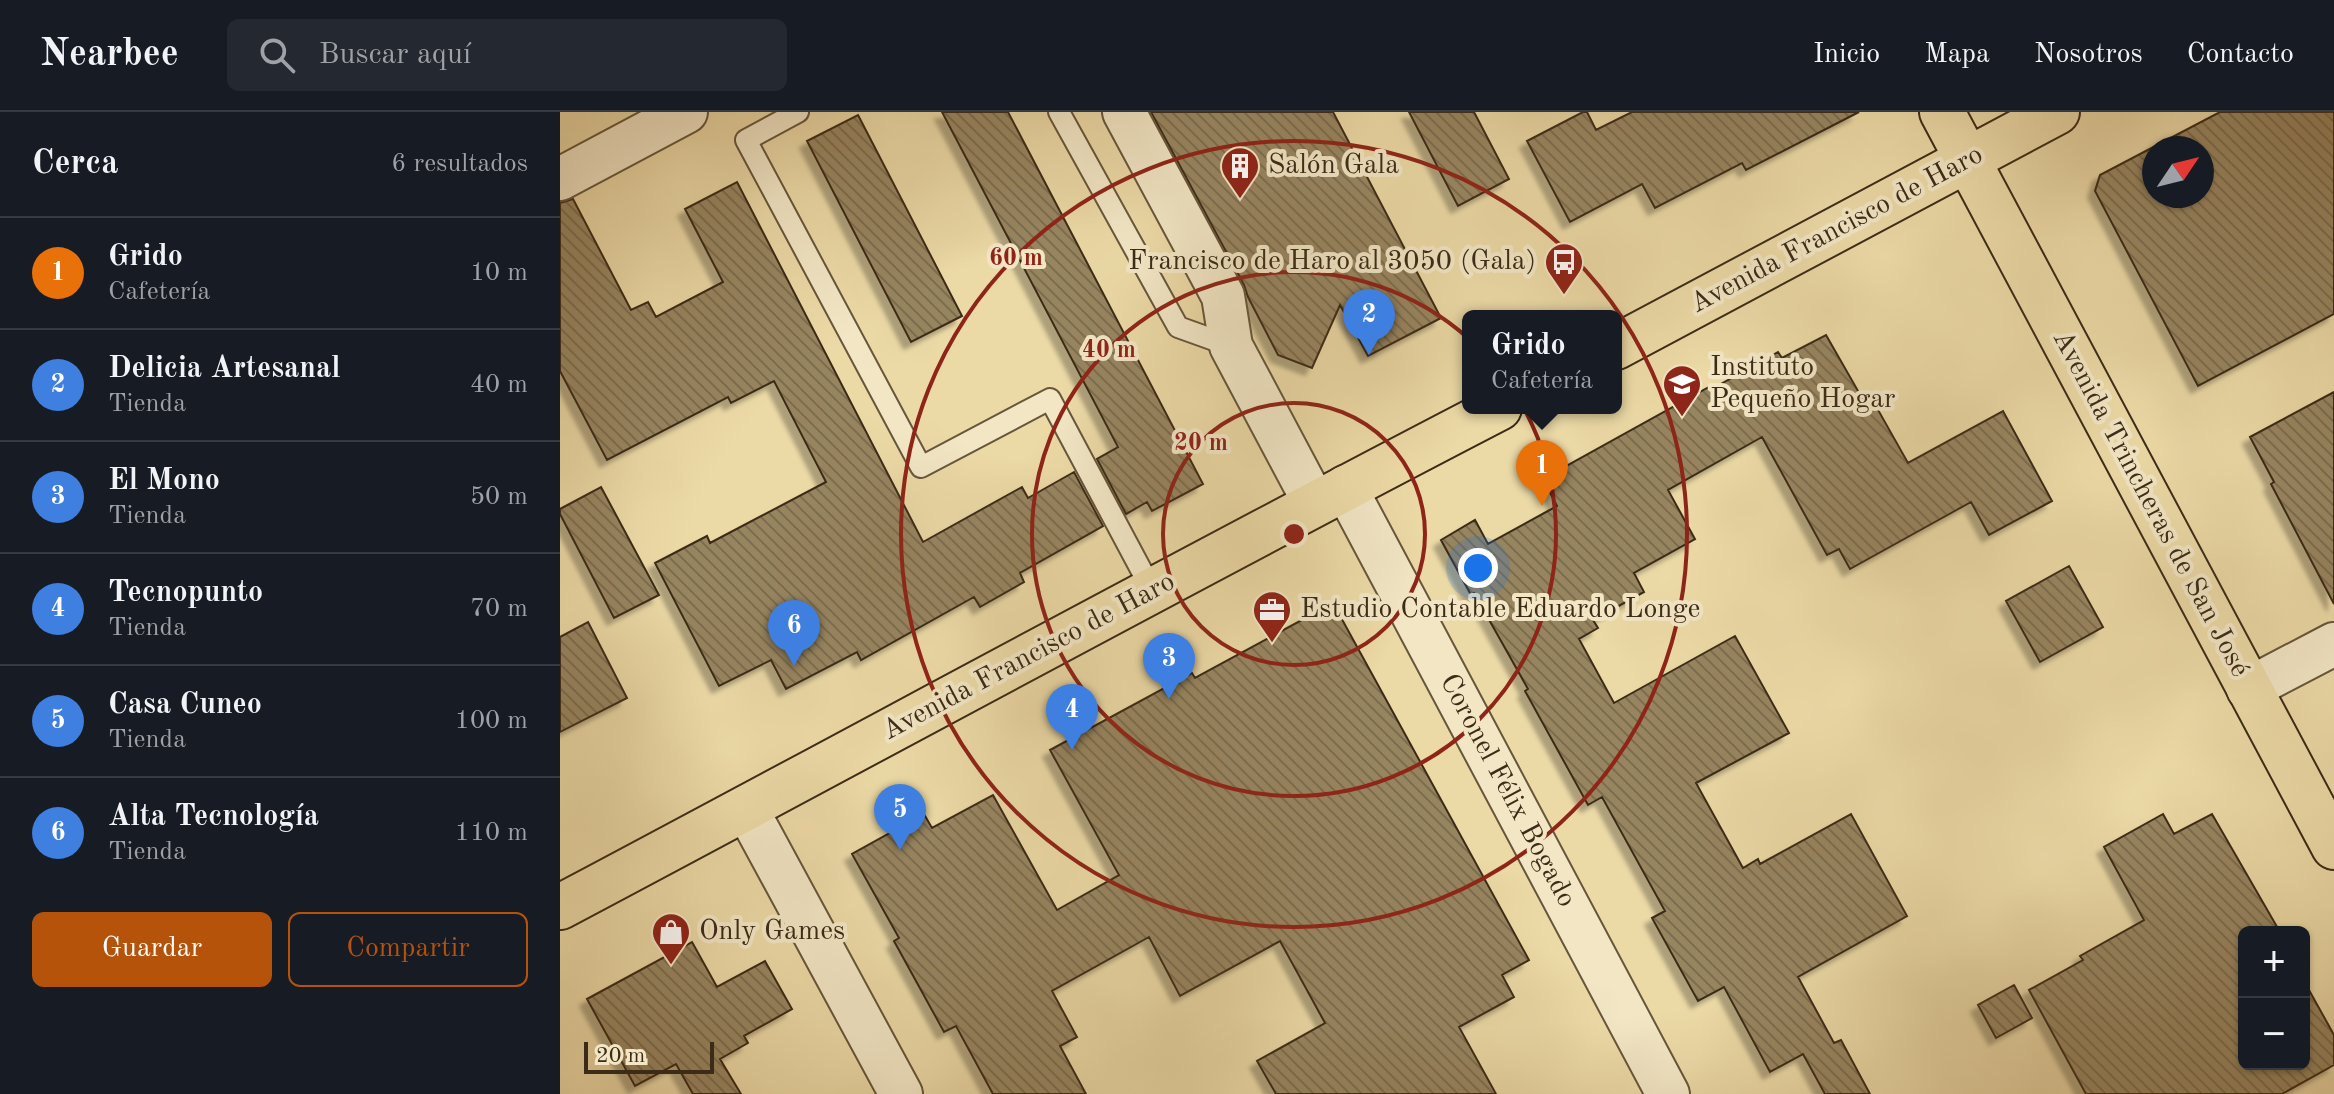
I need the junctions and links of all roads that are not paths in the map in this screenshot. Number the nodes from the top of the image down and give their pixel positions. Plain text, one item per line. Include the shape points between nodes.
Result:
1 (686, 112) edge
2 (798, 112) edge
3 (1059, 112) edge
4 (1124, 112) edge
5 (1942, 112) edge
6 (2057, 112) edge
7 (1968, 160) junction
8 (560, 179) edge
9 (1622, 344) edge
10 (1231, 346) junction
11 (1487, 414) edge
12 (1330, 495) junction
13 (1153, 592) junction
14 (2334, 644) edge
15 (2248, 689) junction
16 (746, 808) junction
17 (2334, 847) edge
18 (560, 907) edge
19 (901, 1094) edge
20 (1668, 1094) edge

1 - 8 street
2 - 13 lane via 746,140 921,467 1050,399
3 - 10 lane via 1178,327
4 - 10 street, Coronel Félix Bogado via 1223,296
5 - 7 main road, Avenida Trincheras de San José
6 - 7 main road, Avenida Francisco de Haro
7 - 9 main road, Avenida Francisco de Haro
7 - 15 main road, Avenida Trincheras de San José
10 - 12 street, Coronel Félix Bogado
11 - 12 main road, Avenida Francisco de Haro
12 - 13 main road, Avenida Francisco de Haro
12 - 20 street, Coronel Félix Bogado
13 - 16 main road, Avenida Francisco de Haro
14 - 15 street
15 - 17 main road, Avenida Trincheras de San José
16 - 18 main road, Avenida Francisco de Haro
16 - 19 street

